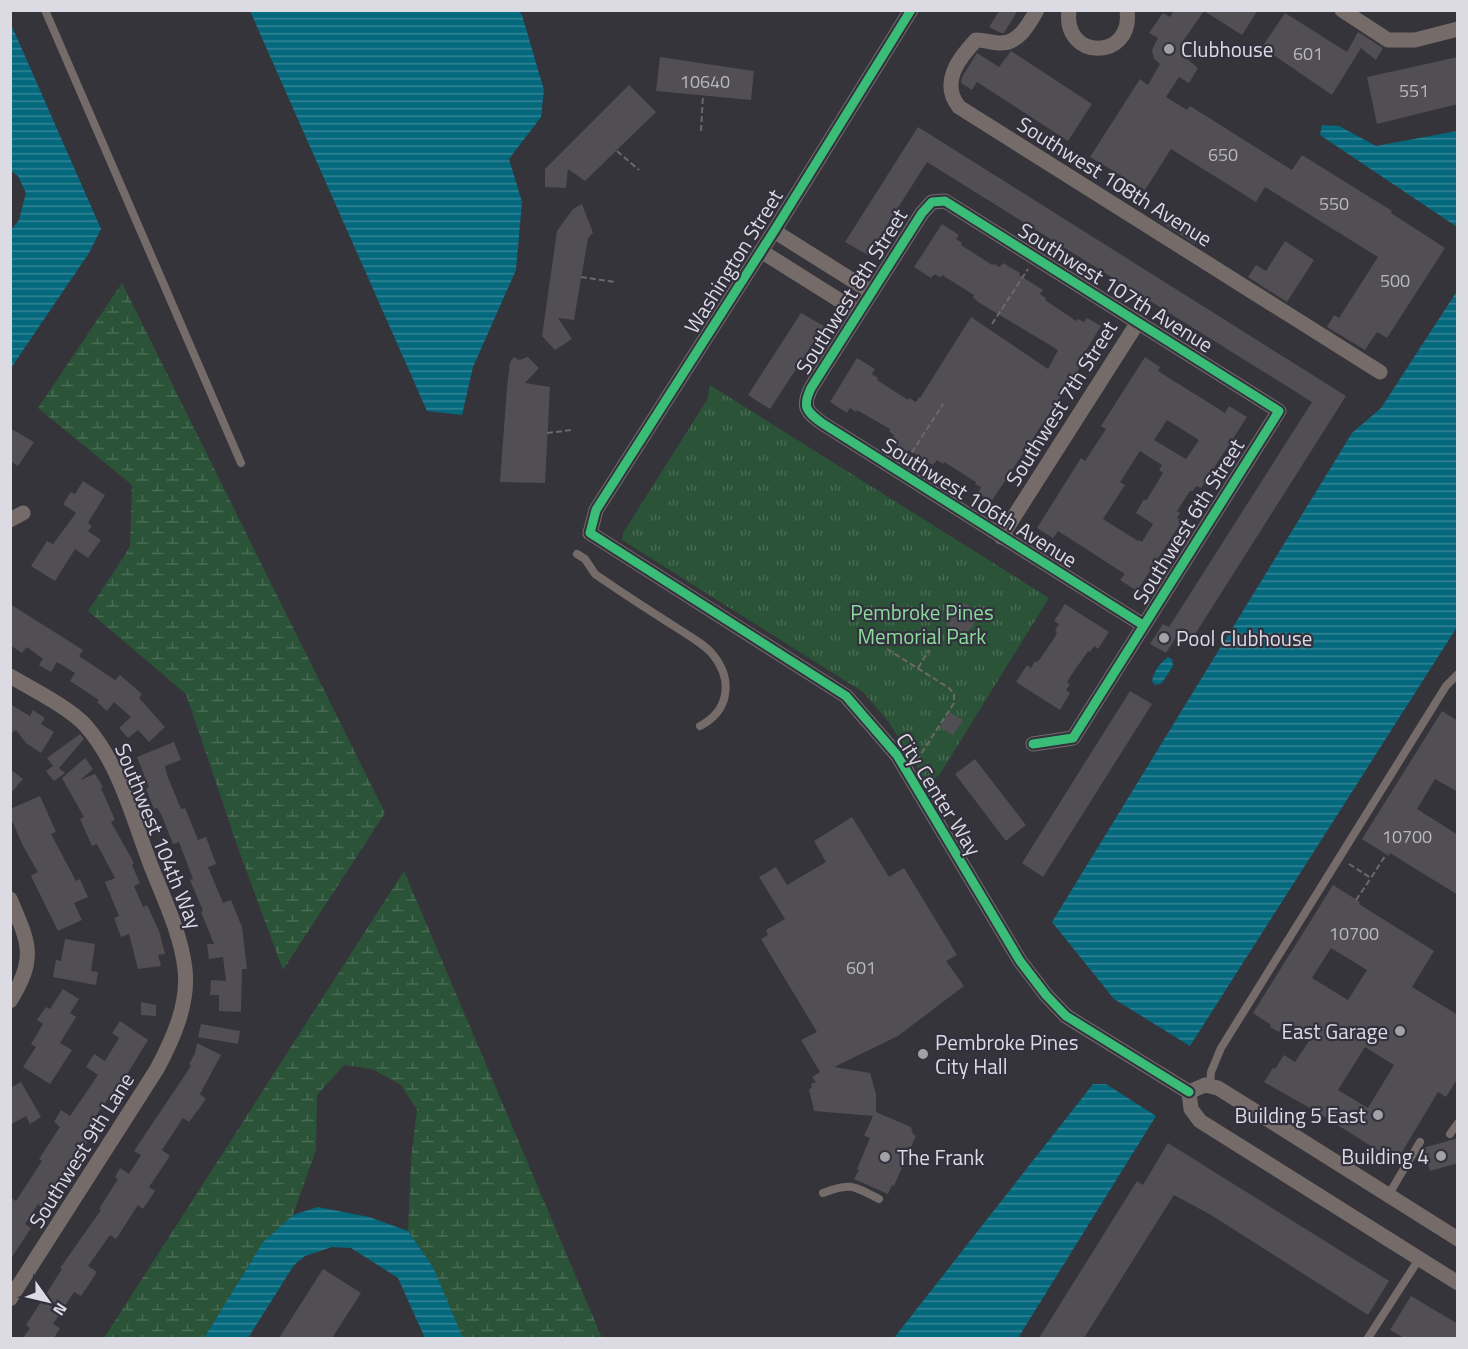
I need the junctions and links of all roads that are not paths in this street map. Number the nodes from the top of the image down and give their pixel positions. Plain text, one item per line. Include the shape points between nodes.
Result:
1 (45, 10) edge
2 (911, 10) edge
3 (1037, 10) edge
4 (1127, 10) edge
5 (1342, 10) edge
6 (1069, 11) edge
7 (1458, 29) edge
8 (932, 202) joint
9 (774, 231) junction
10 (761, 251) junction
11 (834, 269) junction
12 (821, 289) junction
13 (871, 292) junction
14 (858, 312) junction
15 (1138, 322) junction
16 (1380, 372) dead end
17 (805, 402) joint
18 (1279, 411) joint
19 (241, 463) dead end
20 (590, 533) joint
21 (1001, 537) junction
22 (577, 554) dead end
23 (1143, 625) junction
24 (1458, 674) edge
25 (10, 676) edge
26 (700, 726) dead end
27 (1033, 744) dead end
28 (10, 899) edge
29 (10, 1001) edge
30 (179, 1019) joint
31 (1210, 1086) junction
32 (1189, 1092) junction
33 (1458, 1123) edge
34 (1450, 1134) dead end
35 (1420, 1142) dead end
36 (823, 1193) dead end
37 (1389, 1194) junction
38 (879, 1198) dead end
39 (1458, 1239) edge
40 (1419, 1259) junction
41 (1458, 1283) edge
42 (10, 1299) edge
43 (1368, 1338) edge

1 - 19 lane
2 - 9 street, Washington Street
3 - 16 street, Southwest 108th Avenue via 1016,38 1006,43 976,40 970,46 950,82 953,100 959,107
4 - 6 street via 1126,30 1121,39 1093,49 1070,31
5 - 7 street via 1388,40 1415,40
8 - 13 street, Southwest 8th Street
8 - 15 street, Southwest 107th Avenue via 945,201
9 - 10 street, Washington Street
9 - 11 street
10 - 12 street
10 - 20 street, Washington Street via 596,510
11 - 12 street
11 - 13 street
12 - 14 street
13 - 14 street, Southwest 8th Street
14 - 17 street, Southwest 8th Street
15 - 18 street, Southwest 107th Avenue
15 - 21 street, Southwest 7th Street
17 - 21 street, Southwest 106th Avenue via 810,414
18 - 23 street, Southwest 6th Street
20 - 32 street, City Center Way via 846,696 897,755 1020,961 1055,1006
21 - 23 street, Southwest 106th Avenue
22 - 26 lane via 595,574 714,656 725,679 726,695 720,710
23 - 27 street, Southwest 6th Street via 1073,738
24 - 31 lane via 1446,686 1217,1054
25 - 30 street, Southwest 104th Way via 84,724 114,768 177,933 185,970
28 - 29 street via 25,934 28,954 22,982
30 - 42 street, Southwest 9th Lane via 157,1069
31 - 32 street
31 - 37 street via 1233,1096
32 - 40 street via 1191,1109 1200,1121
33 - 34 lane
35 - 37 lane
36 - 38 lane via 845,1185
37 - 39 street
40 - 41 street
40 - 43 lane

